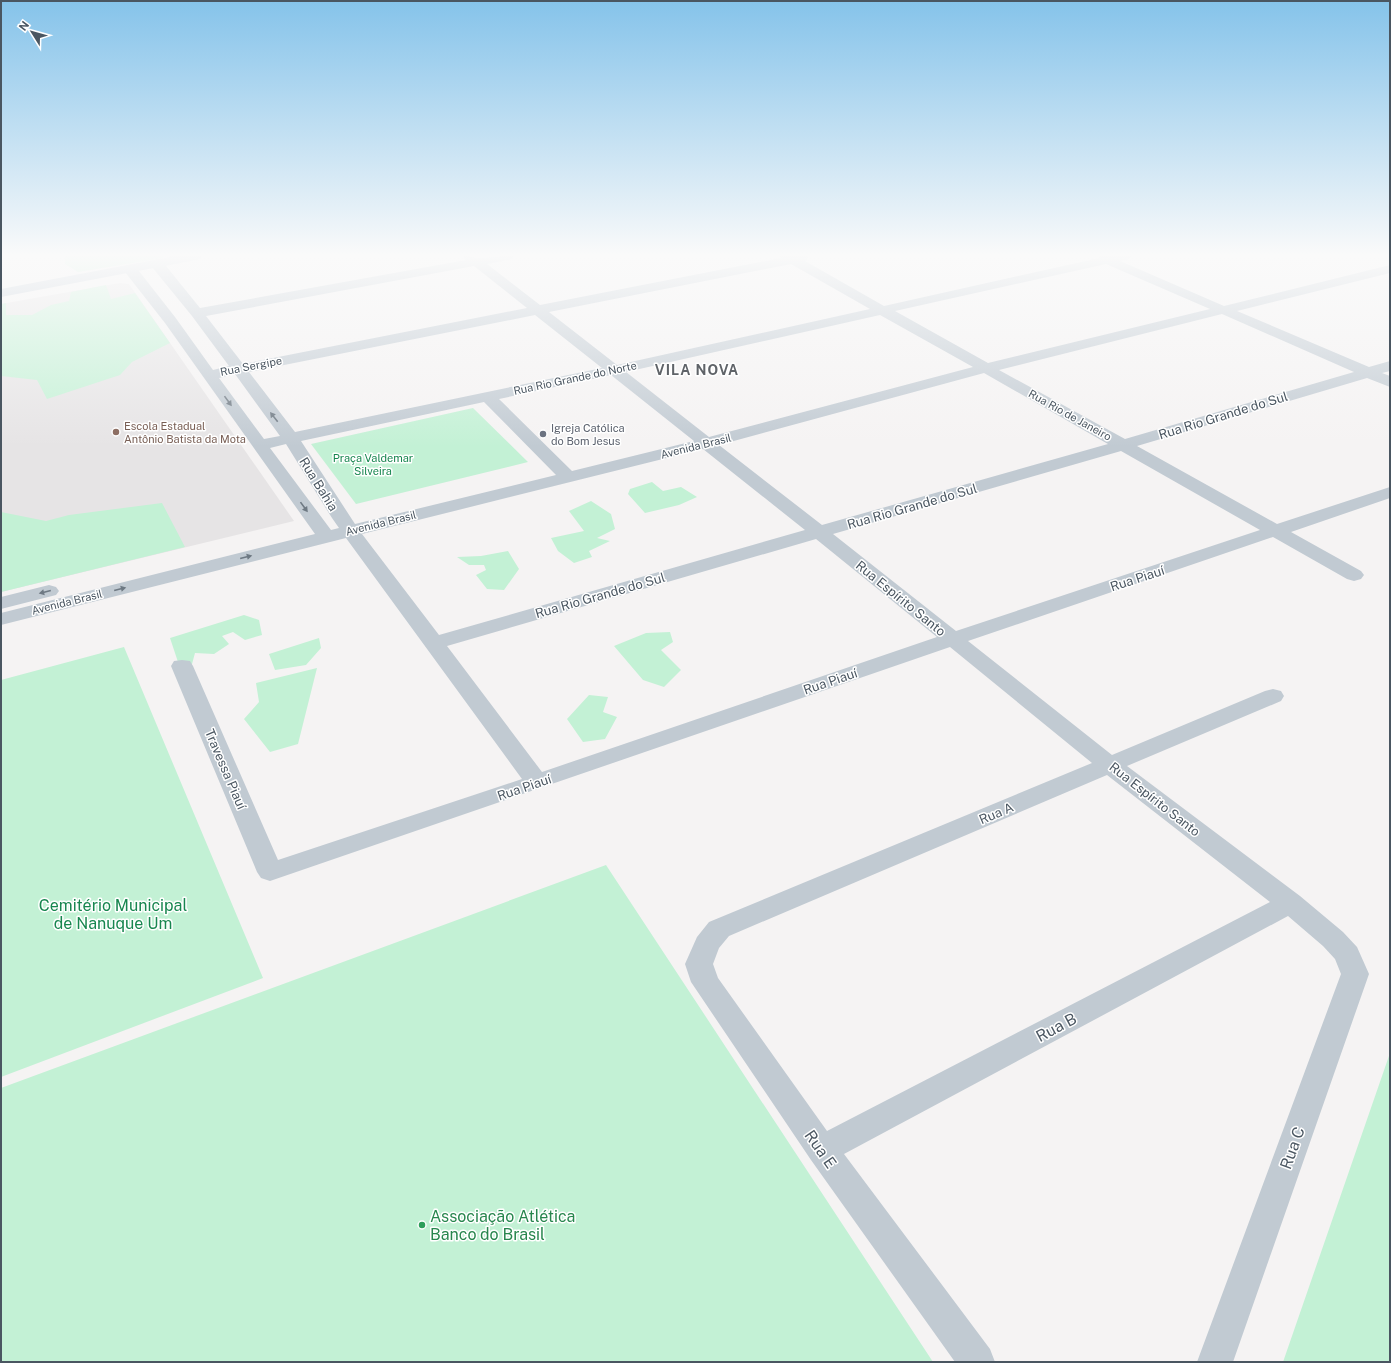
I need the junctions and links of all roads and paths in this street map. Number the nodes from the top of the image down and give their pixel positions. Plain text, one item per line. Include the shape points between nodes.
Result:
1 (168, 320) edge
2 (201, 320) edge
3 (492, 320) edge
4 (548, 320) edge
5 (835, 320) edge
6 (900, 320) edge
7 (1186, 320) edge
8 (1247, 320) edge
9 (1390, 366) edge
10 (987, 368) junction
11 (237, 369) junction
12 (614, 370) junction
13 (1367, 372) junction
14 (209, 375) junction
15 (1390, 382) edge
16 (487, 396) junction
17 (291, 439) junction
18 (707, 443) junction
19 (259, 445) junction
20 (1123, 445) junction
21 (568, 477) junction
22 (1390, 492) edge
23 (345, 525) junction
24 (321, 531) junction
25 (1276, 531) junction
26 (819, 532) junction
27 (1354, 575) dead end
28 (1, 603) edge
29 (1, 619) edge
30 (952, 639) junction
31 (433, 643) junction
32 (182, 666) dead end
33 (1273, 696) dead end
34 (1110, 765) junction
35 (537, 782) junction
36 (270, 872) joint
37 (1290, 903) junction
38 (719, 929) joint
39 (1333, 939) joint
40 (822, 1150) junction
41 (976, 1362) edge
42 (1216, 1362) edge

1 - 14 street, Rua Bahia
2 - 11 street, Rua Bahia
3 - 11 street, Rua Sergipe
4 - 12 street, Rua Espírito Santo
5 - 12 street, Rua Rio Grande do Norte
6 - 10 street, Rua Rio de Janeiro
7 - 10 street, Avenida Brasil
8 - 13 street
9 - 13 street, Rua Rio Grande do Sul
10 - 18 street, Avenida Brasil
10 - 20 street, Rua Rio de Janeiro
11 - 14 street, Rua Sergipe
17 -> 11 street, Rua Bahia
12 - 16 street, Rua Rio Grande do Norte
12 - 18 street, Rua Espírito Santo
13 - 15 street
13 - 20 street, Rua Rio Grande do Sul
14 -> 19 street, Rua Bahia
16 - 17 street, Rua Rio Grande do Norte
16 - 21 street
17 - 19 street, Rua Rio Grande do Norte
17 - 23 street, Rua Bahia
18 - 21 street, Avenida Brasil
18 - 26 street, Rua Espírito Santo
19 -> 24 street, Rua Bahia
20 - 25 street, Rua Rio de Janeiro
20 - 26 street, Rua Rio Grande do Sul
21 - 23 street, Avenida Brasil
22 - 25 street, Rua Piauí
23 - 24 street, Avenida Brasil
23 - 31 street, Rua Bahia
24 -> 28 street, Avenida Brasil
29 -> 24 street, Avenida Brasil
25 - 27 street, Rua Rio de Janeiro
25 - 30 street, Rua Piauí
26 - 30 street, Rua Espírito Santo
26 - 31 street, Rua Rio Grande do Sul
30 - 34 street, Rua Espírito Santo
30 - 35 street, Rua Piauí
31 - 35 street, Rua Bahia
32 - 36 street, Travessa Piauí
33 - 34 street, Rua A
34 - 37 street, Rua Espírito Santo
34 - 38 street, Rua A
35 - 36 street, Rua Piauí
37 - 39 street, Rua Espírito Santo
37 - 40 street, Rua B
38 - 40 street, Rua E via 707,944 699,964 705,982
39 - 42 street, Rua C via 1347,954 1355,974
40 - 41 street, Rua E

